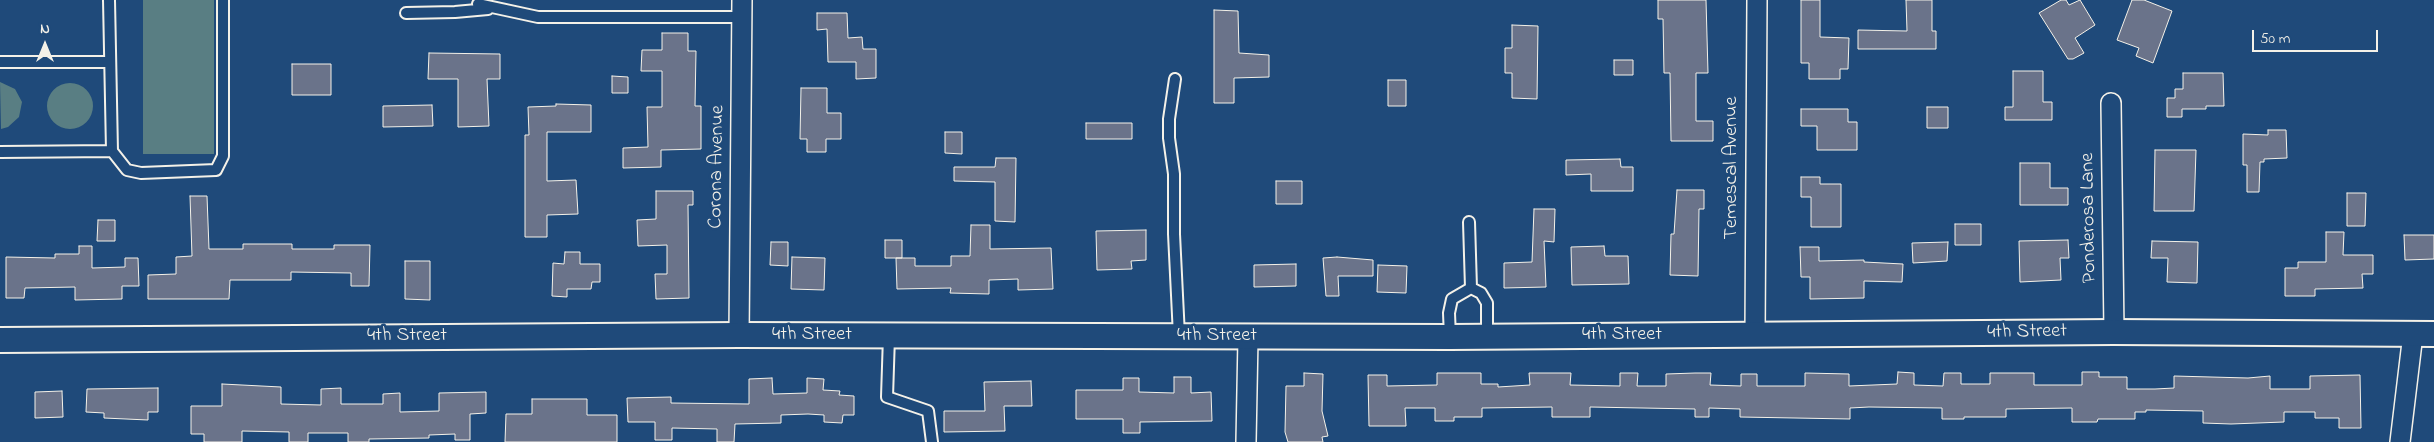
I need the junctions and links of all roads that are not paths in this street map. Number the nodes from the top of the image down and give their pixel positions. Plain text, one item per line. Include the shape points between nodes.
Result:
1 (109, 0) edge
2 (223, 0) edge
3 (1757, 0) edge
4 (478, 4) dead end
5 (494, 8) junction
6 (742, 8) edge
7 (406, 13) dead end
8 (0, 62) edge
9 (110, 62) junction
10 (1175, 79) dead end
11 (2111, 103) dead end
12 (112, 151) junction
13 (0, 152) edge
14 (1469, 222) dead end
15 (1471, 288) junction
16 (2114, 332) junction
17 (2423, 334) edge
18 (739, 335) junction
19 (889, 336) junction
20 (1755, 336) junction
21 (1179, 337) junction
22 (1450, 337) junction
23 (1487, 337) junction
24 (1248, 338) junction
25 (0, 340) edge
26 (932, 442) edge
27 (1246, 442) edge
28 (2400, 442) edge

1 - 9 lane
2 - 12 lane via 223,156 220,166 207,172 140,173 128,170
3 - 20 street, Temescal Avenue
4 - 5 lane
5 - 6 lane via 538,17
5 - 7 lane
6 - 18 street, Corona Avenue
8 - 9 lane
9 - 12 lane
10 - 21 lane via 1169,138 1174,174
11 - 16 street, Ponderosa Lane
12 - 13 lane
14 - 15 lane
15 - 22 lane via 1452,299
15 - 23 lane via 1481,293 1487,303
16 - 17 street, 4th Street
16 - 20 street, 4th Street
17 - 28 street
18 - 19 street, 4th Street
18 - 25 street, 4th Street
19 - 21 street, 4th Street
19 - 26 lane via 887,397 928,411
20 - 23 street, 4th Street
21 - 24 street, 4th Street
22 - 23 street, 4th Street
22 - 24 street, 4th Street
24 - 27 street

